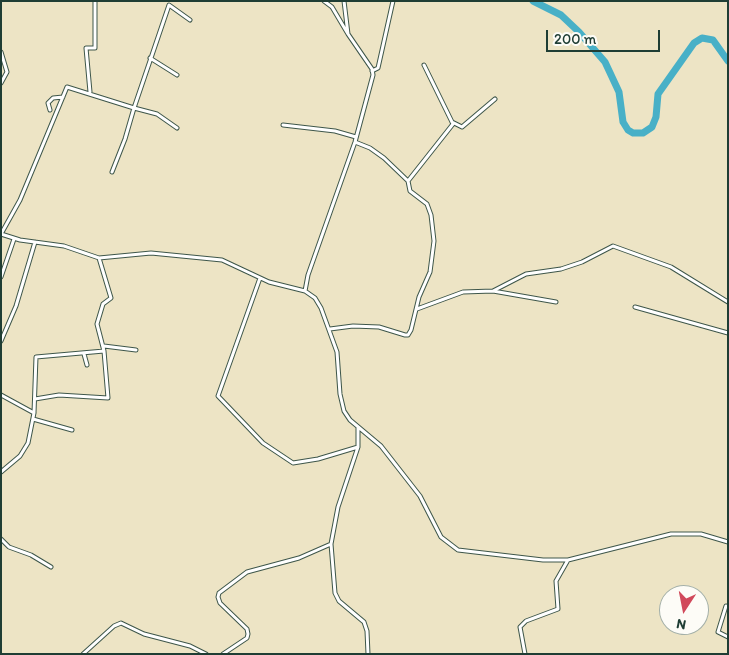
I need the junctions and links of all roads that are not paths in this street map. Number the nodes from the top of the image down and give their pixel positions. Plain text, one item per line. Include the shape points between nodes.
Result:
1 (95, 1) edge
2 (324, 1) edge
3 (344, 1) edge
4 (393, 1) edge
5 (170, 3) edge
6 (190, 20) dead end
7 (348, 34) junction
8 (1, 52) edge
9 (150, 58) junction
10 (424, 65) dead end
11 (372, 71) junction
12 (177, 75) dead end
13 (1, 83) edge
14 (90, 92) junction
15 (63, 97) junction
16 (495, 99) dead end
17 (134, 108) junction
18 (50, 110) dead end
19 (452, 122) junction
20 (283, 125) dead end
21 (177, 128) dead end
22 (356, 137) junction
23 (355, 142) junction
24 (112, 172) dead end
25 (408, 180) junction
26 (1, 234) edge
27 (14, 239) junction
28 (35, 242) junction
29 (99, 258) junction
30 (1, 276) edge
31 (260, 278) junction
32 (492, 290) junction
33 (305, 292) junction
34 (556, 302) dead end
35 (728, 302) edge
36 (635, 307) dead end
37 (417, 309) junction
38 (330, 329) junction
39 (728, 334) edge
40 (1, 341) edge
41 (104, 346) junction
42 (136, 350) dead end
43 (104, 351) junction
44 (84, 354) junction
45 (87, 365) dead end
46 (1, 395) edge
47 (35, 399) junction
48 (34, 413) junction
49 (33, 419) junction
50 (358, 428) junction
51 (72, 430) dead end
52 (358, 447) junction
53 (1, 472) edge
54 (1, 540) edge
55 (728, 542) edge
56 (331, 544) junction
57 (568, 560) junction
58 (51, 567) dead end
59 (726, 606) dead end
60 (728, 637) edge
61 (83, 654) edge
62 (206, 654) edge
63 (224, 654) edge
64 (368, 654) edge
65 (525, 654) edge

1 - 14 street via 95,48 86,48
2 - 7 street via 332,7
3 - 7 street
4 - 11 street via 378,68
5 - 6 street
5 - 9 street
7 - 11 street
8 - 13 street via 7,72
9 - 12 street
9 - 17 street
10 - 19 street
11 - 22 street
14 - 15 street via 67,87
14 - 17 street
15 - 18 street via 53,98 48,103
15 - 26 street via 20,200
16 - 19 street via 462,127
17 - 21 street via 157,114
17 - 24 street
19 - 25 street
20 - 22 street via 335,131
22 - 23 street
23 - 25 street via 370,148
23 - 33 street
25 - 37 street via 410,191 427,204 434,241 430,272
26 - 27 street
27 - 28 street
27 - 30 street
28 - 29 street via 59,245
28 - 40 street via 16,306
29 - 31 street via 151,253 191,259 209,258
29 - 41 street via 110,298 102,304 97,324
31 - 33 street
31 - 52 street via 218,396 263,443 293,463
32 - 34 street
32 - 35 street via 517,276 561,269 613,246 671,266
32 - 37 street via 463,292
33 - 38 street via 322,308
36 - 39 street
37 - 38 street via 408,335 379,327
38 - 50 street via 340,367 341,402
41 - 42 street
41 - 43 street
43 - 44 street
43 - 47 street via 108,398 60,395
44 - 45 street
44 - 47 street via 36,357
46 - 48 street
47 - 48 street
48 - 49 street
49 - 51 street
49 - 53 street via 24,451
50 - 52 street
50 - 57 street via 381,446 393,461 420,496 448,544 458,550 485,554
52 - 56 street via 338,507
54 - 58 street via 8,547
55 - 57 street via 701,534 670,534
56 - 63 street via 299,558 247,572 219,593 220,603 247,629 248,634
56 - 64 street via 335,593 339,601 364,622
57 - 65 street via 556,581 558,609 526,621 520,627
59 - 60 street via 718,632
61 - 62 street via 121,623

